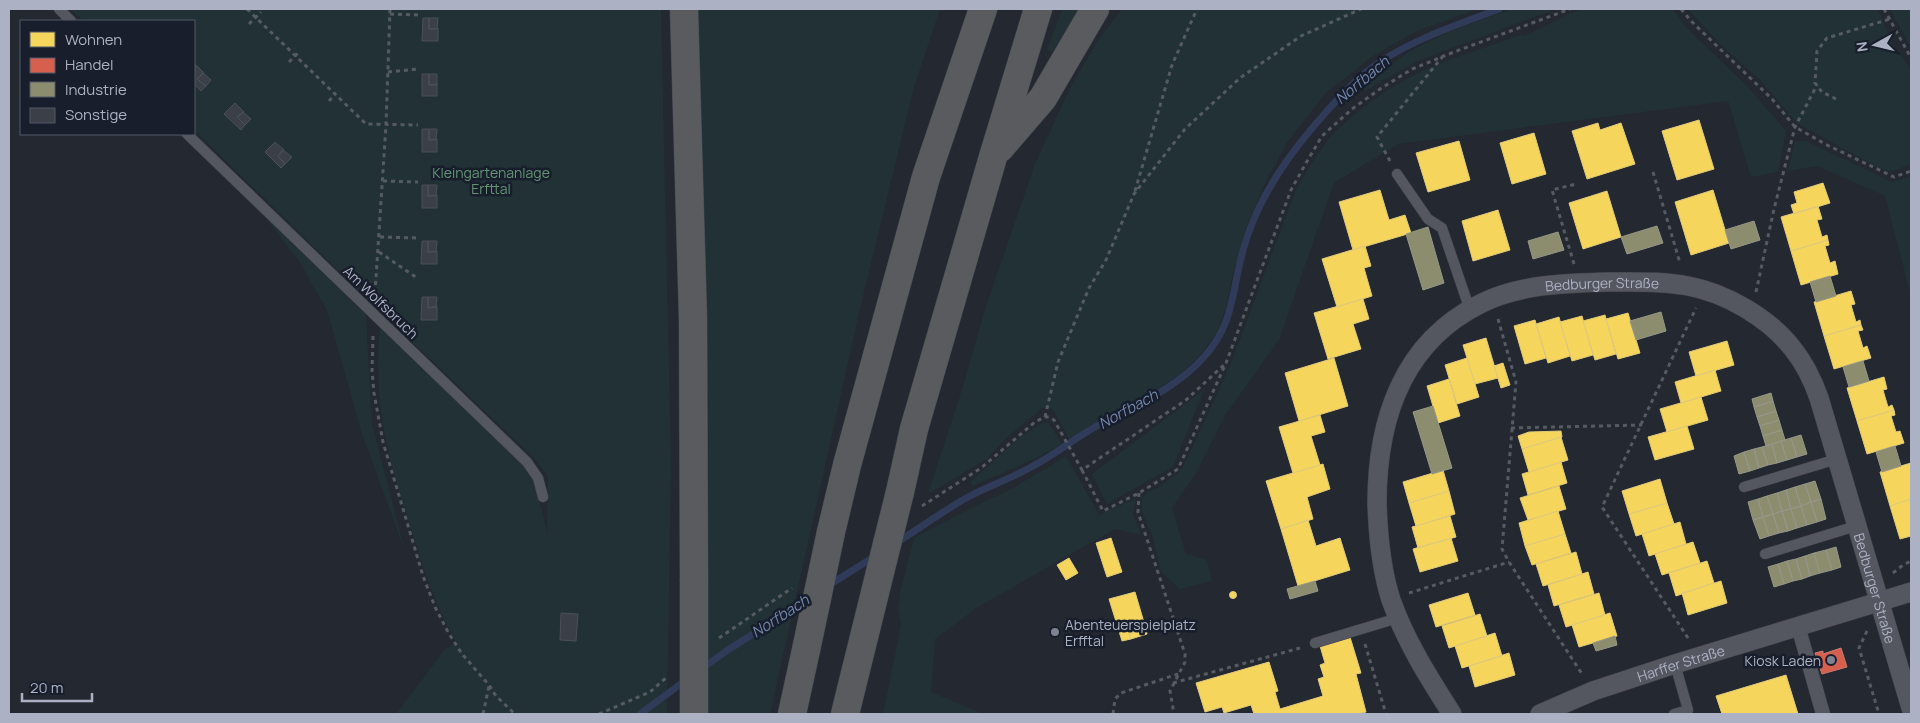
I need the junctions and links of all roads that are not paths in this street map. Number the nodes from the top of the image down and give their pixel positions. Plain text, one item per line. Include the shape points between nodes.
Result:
1 (59, 9) edge
2 (684, 9) edge
3 (982, 9) edge
4 (1038, 9) edge
5 (1096, 9) edge
6 (70, 20) edge
7 (188, 135) edge
8 (993, 156) junction
9 (1396, 174) dead end
10 (1470, 310) junction
11 (1837, 459) junction
12 (1744, 487) dead end
13 (543, 497) dead end
14 (1856, 526) junction
15 (1765, 554) dead end
16 (1911, 592) edge
17 (1879, 602) junction
18 (1398, 618) junction
19 (1798, 626) junction
20 (1315, 643) road end
21 (1676, 664) junction
22 (1911, 708) edge
23 (694, 714) edge
24 (792, 714) edge
25 (845, 714) edge
26 (1452, 714) edge
27 (1540, 714) edge
28 (1674, 714) edge
29 (1823, 714) edge

1 - 6 lane
2 - 23 highway, bridge via 693,308
3 - 24 highway, bridge via 926,177 847,465
4 - 8 highway
5 - 8 highway via 1042,98
7 - 13 lane, Am Wolfsbruch via 527,462 538,478
8 - 25 highway, bridge via 914,428
9 - 10 lane via 1428,219 1442,228
10 - 11 street, Bedburger Straße via 1492,298 1522,290 1580,284 1646,282 1706,290 1752,313 1793,349 1819,398
10 - 18 street, Bedburger Straße via 1438,334 1418,355 1400,385 1386,424 1378,471 1378,518 1382,562
11 - 12 lane
11 - 14 street, Bedburger Straße
14 - 15 lane
14 - 17 street, Bedburger Straße
16 - 17 street, Harffer Straße
17 - 19 street, Harffer Straße
17 - 22 street, Bedburger Straße
18 - 20 lane
18 - 26 street, Bedburger Straße via 1414,652
19 - 21 street, Harffer Straße
19 - 29 street
21 - 27 street, Harffer Straße via 1593,691
21 - 28 lane via 1688,710

